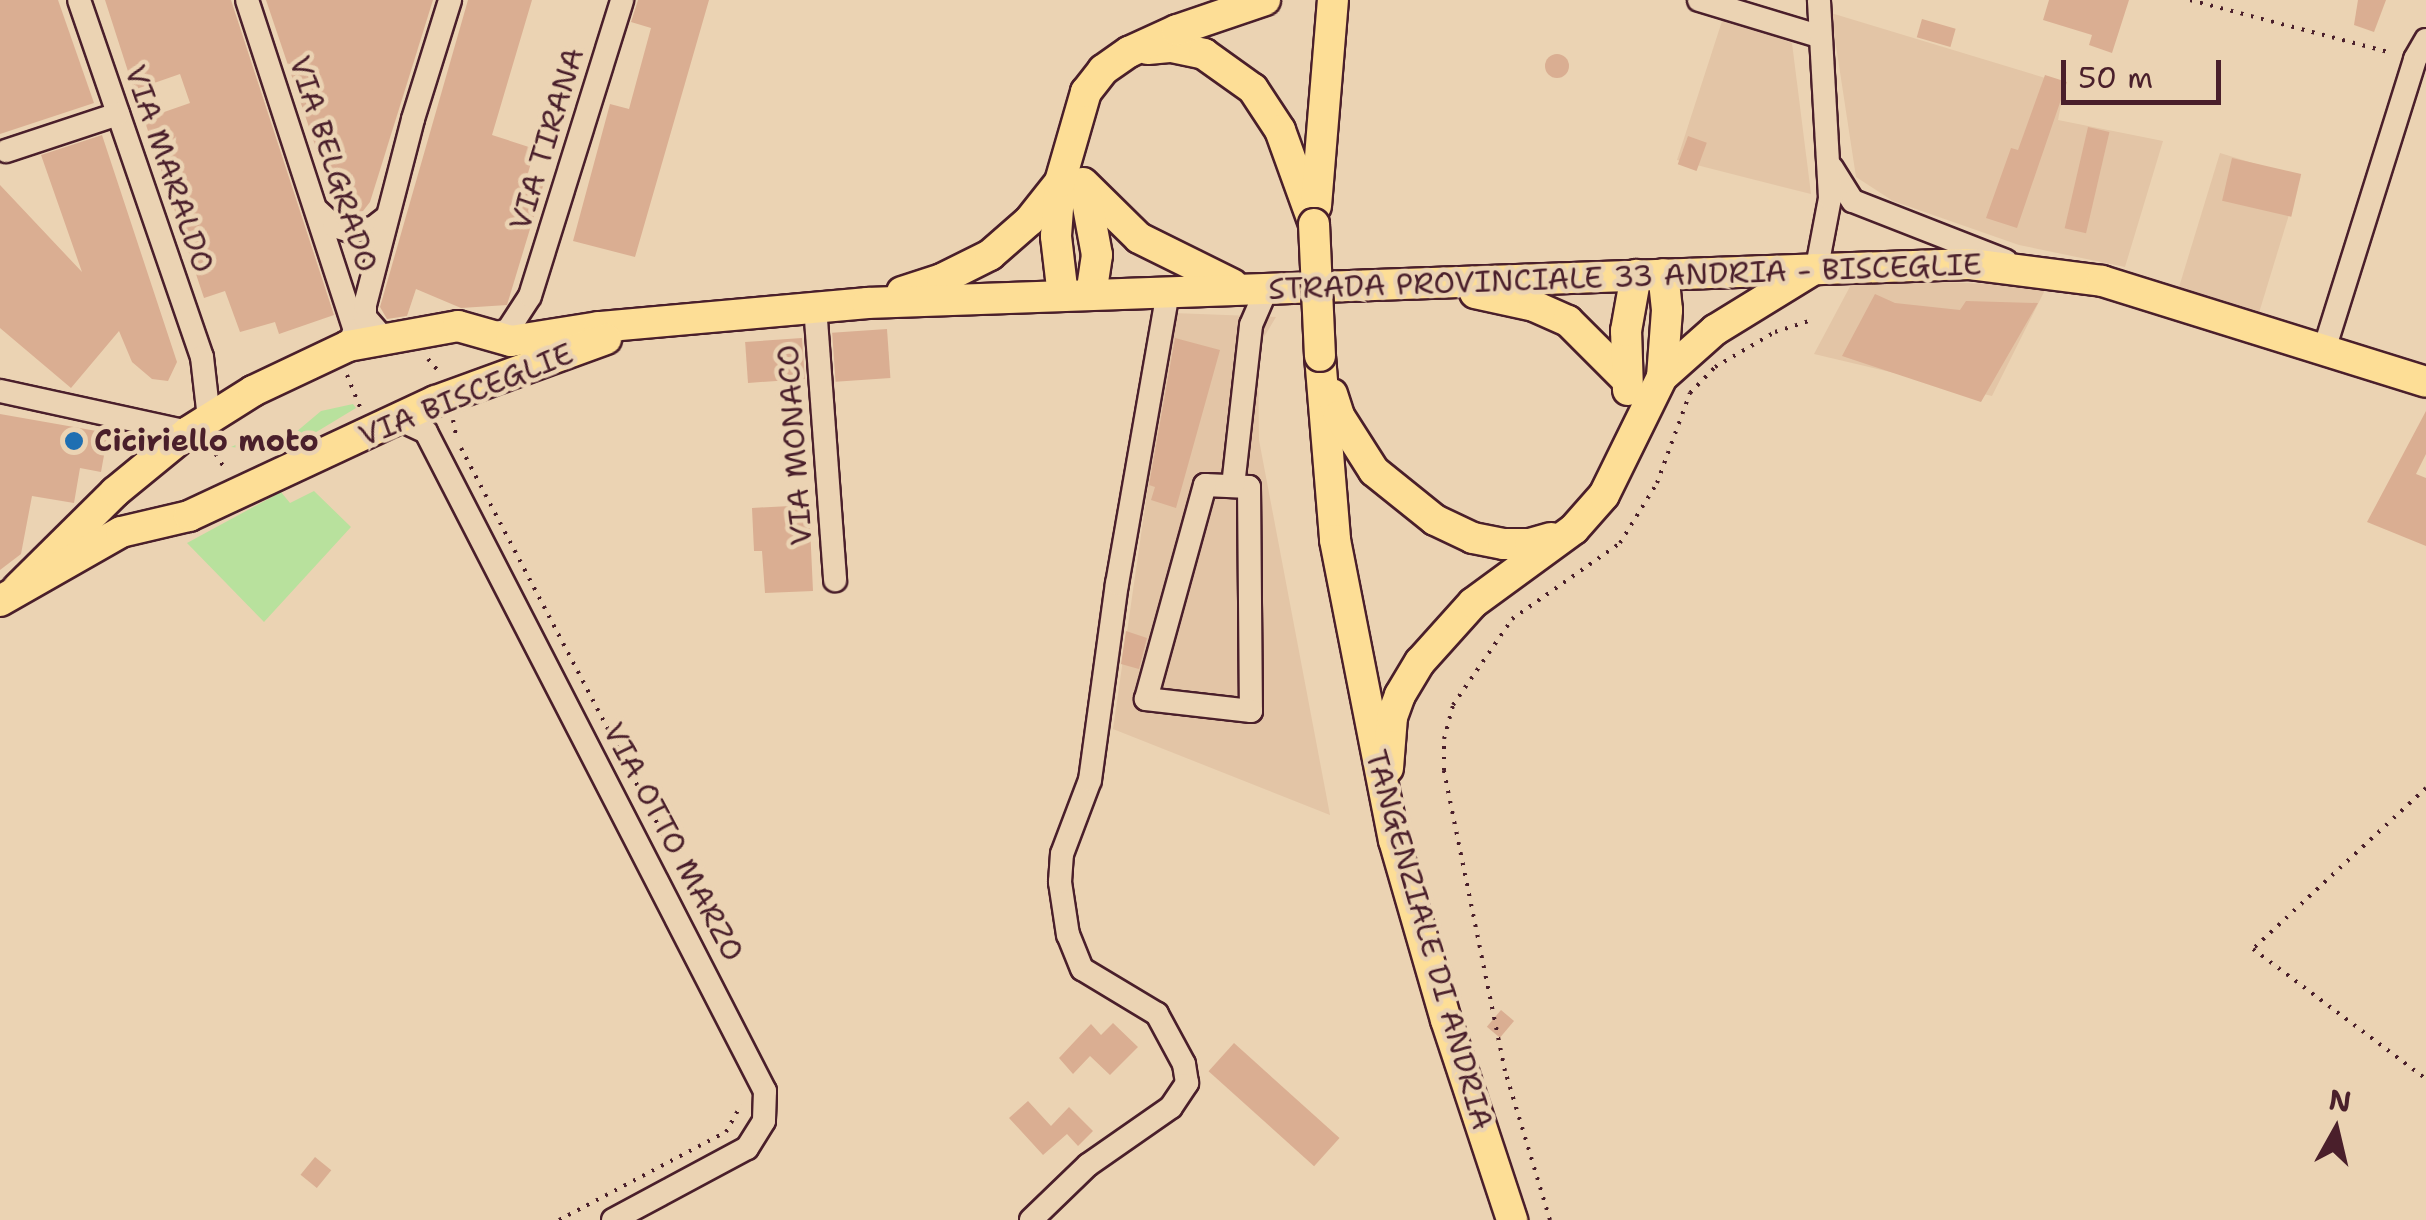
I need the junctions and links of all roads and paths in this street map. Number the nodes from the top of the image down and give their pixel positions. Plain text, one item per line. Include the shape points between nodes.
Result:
1 (80, 0) edge
2 (247, 0) edge
3 (450, 0) edge
4 (622, 0) edge
5 (1265, 0) edge
6 (1333, 0) edge
7 (1699, 0) edge
8 (1820, 0) edge
9 (2190, 0) edge
10 (1818, 36) junction
11 (2421, 49) edge
12 (1129, 52) junction
13 (118, 114) junction
14 (6, 151) dead end
15 (1828, 158) junction
16 (1072, 183) junction
17 (316, 208) junction
18 (386, 216) junction
19 (1314, 224) junction
20 (1817, 266) junction
21 (2023, 268) junction
22 (1650, 274) junction
23 (1434, 284) junction
24 (1255, 289) junction
25 (1168, 292) junction
26 (1077, 295) junction
27 (530, 296) junction
28 (867, 303) junction
29 (815, 306) junction
30 (1810, 321) dead end
31 (641, 325) junction
32 (598, 327) junction
33 (426, 330) junction
34 (391, 336) junction
35 (482, 336) junction
36 (342, 348) junction
37 (2324, 350) junction
38 (1320, 356) junction
39 (202, 357) junction
40 (1662, 377) junction
41 (1627, 380) junction
42 (2426, 382) edge
43 (0, 391) edge
44 (253, 391) junction
45 (443, 398) junction
46 (136, 420) junction
47 (383, 424) junction
48 (199, 425) junction
49 (426, 432) junction
50 (1626, 448) junction
51 (150, 463) junction
52 (1233, 486) junction
53 (239, 494) junction
54 (176, 520) junction
55 (1564, 534) junction
56 (835, 580) dead end
57 (9, 594) edge
58 (2426, 788) edge
59 (1394, 840) junction
60 (2426, 1080) edge
61 (741, 1095) dead end
62 (559, 1220) edge
63 (613, 1220) edge
64 (1031, 1220) edge
65 (1512, 1220) edge
66 (1550, 1220) edge

1 - 13 street, VIA MARALDO
2 - 17 street, VIA BELGRADO
3 - 18 street
4 - 27 street, VIA TIRANA
5 - 12 main road
6 - 19 main road, TANGENZIALE DI ANDRIA
7 - 10 street
8 - 10 street
9 - 11 path
10 - 15 street
11 - 37 street
12 - 16 main road via 1086,92 1071,146
12 - 19 main road via 1187,49 1240,76 1273,115
13 - 14 street
13 - 39 street, VIA MARALDO
15 - 20 street via 1830,198
15 - 21 street via 1853,201
16 - 24 main road via 1158,251
16 - 26 main road via 1097,255
16 - 28 main road via 990,255 942,280
17 - 18 street via 350,231 366,230
17 - 36 street, VIA BELGRADO via 356,330
18 - 34 street via 365,317 376,332
19 - 38 main road, TANGENZIALE DI ANDRIA, bridge
20 - 21 main road, STRADA PROVINCIALE 33 ANDRIA - BISCEGLIE
20 - 22 main road, STRADA PROVINCIALE 33 ANDRIA - BISCEGLIE
20 - 40 main road via 1714,330
21 - 37 main road, STRADA PROVINCIALE 33 ANDRIA - BISCEGLIE via 2102,281
22 - 23 main road, STRADA PROVINCIALE 33 ANDRIA - BISCEGLIE
22 - 40 main road via 1667,310
22 - 41 main road via 1626,332
23 - 24 main road, STRADA PROVINCIALE 33 ANDRIA - BISCEGLIE
23 - 41 main road via 1554,313
24 - 25 main road, STRADA PROVINCIALE 33 ANDRIA - BISCEGLIE
24 - 52 street
25 - 26 main road, STRADA PROVINCIALE 33 ANDRIA - BISCEGLIE
25 - 64 street via 1090,780 1062,854 1060,882 1068,935 1082,969 1157,1014 1188,1083 1171,1106 1088,1166
26 - 28 main road, STRADA PROVINCIALE 33 ANDRIA - BISCEGLIE
27 - 32 street via 538,316 554,325
27 - 35 street, VIA TIRANA via 508,330
28 - 29 main road, VIA BISCEGLIE
29 - 31 main road, VIA BISCEGLIE
29 - 56 street, VIA MONACO
30 - 66 path via 1775,332 1715,367 1690,393 1657,483 1620,543 1512,619 1453,706 1444,770 1505,1070
31 - 32 main road, VIA BISCEGLIE
31 - 45 main road, VIA BISCEGLIE
32 - 35 main road, VIA BISCEGLIE via 511,341
33 - 34 main road, VIA BISCEGLIE
33 - 35 main road, VIA BISCEGLIE via 458,326
33 - 45 main road via 456,336 475,352 469,376
34 - 36 main road, VIA BISCEGLIE
36 - 44 main road, VIA BISCEGLIE
36 - 47 path
37 - 42 main road, STRADA PROVINCIALE 33 ANDRIA - BISCEGLIE
38 - 55 main road via 1340,416 1360,450 1414,505 1453,530 1503,544
38 - 59 main road, TANGENZIALE DI ANDRIA via 1334,540
39 - 44 street via 226,386
39 - 48 street, VIA MARALDO
40 - 50 main road
41 - 50 main road
43 - 46 street
44 - 48 main road, VIA BISCEGLIE
45 - 47 main road, VIA BISCEGLIE
45 - 49 street
46 - 48 street
46 - 51 street via 148,436
47 - 49 street
47 - 53 main road, VIA BISCEGLIE
48 - 51 main road, VIA BISCEGLIE
48 - 53 path
49 - 63 street, VIA OTTO MARZO via 765,1090 764,1121 747,1148
50 - 55 main road via 1604,495
51 - 54 main road via 136,487 138,506 152,518
51 - 57 main road, VIA BISCEGLIE
52 - 52 street via 1206,486 1146,699 1251,711 1249,487
53 - 54 main road, VIA BISCEGLIE
54 - 57 main road, VIA BISCEGLIE via 121,532
55 - 59 main road via 1450,625 1400,695 1388,766
58 - 60 path via 2253,949
59 - 65 main road, TANGENZIALE DI ANDRIA
61 - 62 path via 726,1132

